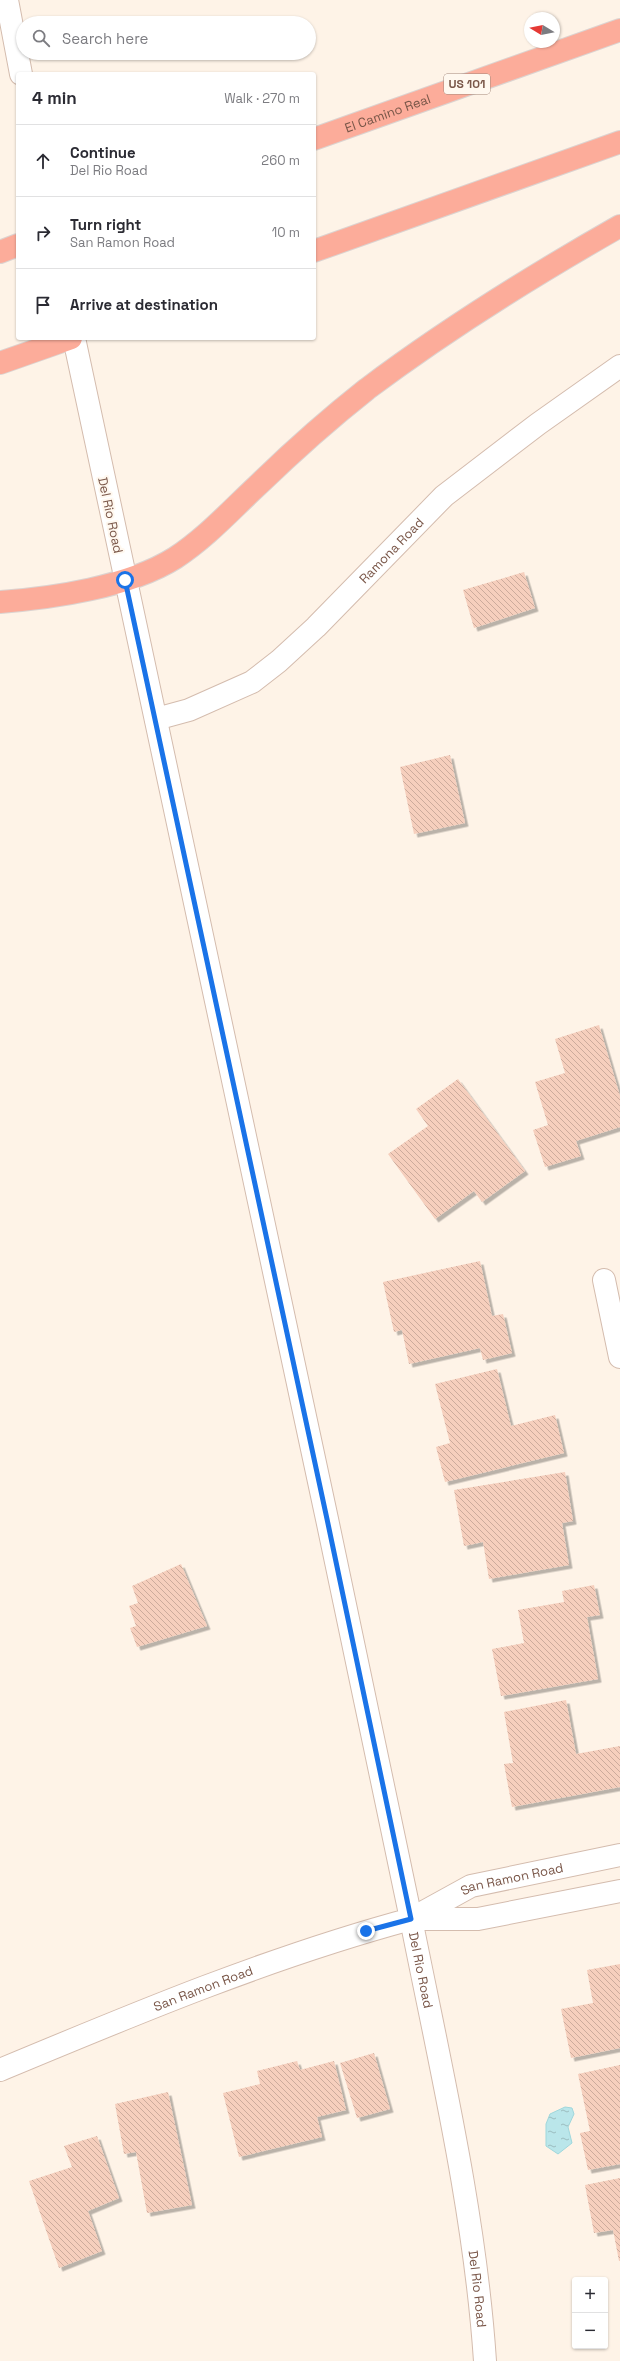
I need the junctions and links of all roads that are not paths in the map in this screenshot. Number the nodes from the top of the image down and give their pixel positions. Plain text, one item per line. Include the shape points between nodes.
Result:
1 (7, 0) edge
2 (620, 30) edge
3 (16, 48) edge
4 (18, 60) edge
5 (21, 72) edge
6 (316, 138) edge
7 (620, 142) edge
8 (620, 226) edge
9 (16, 246) edge
10 (316, 250) edge
11 (0, 252) edge
12 (64, 340) edge
13 (74, 340) edge
14 (0, 363) edge
15 (620, 366) edge
16 (125, 580) junction
17 (0, 602) edge
18 (156, 719) junction
19 (604, 1280) dead end
20 (620, 1357) edge
21 (620, 1855) edge
22 (620, 1891) edge
23 (411, 1919) junction
24 (0, 2070) edge
25 (485, 2361) edge

1 - 3 street
2 - 6 highway, El Camino Real / US 101
4 - 5 street
7 - 10 highway
8 - 16 highway via 442,335 366,390 298,447 208,535 173,559
9 - 11 highway
12 - 14 highway
13 - 16 street, Del Rio Road
15 - 18 street, Ramona Road via 538,424 444,496 316,627 257,678 209,702
16 - 17 highway via 33,600
16 - 18 street, Del Rio Road
18 - 23 street, Del Rio Road
19 - 20 street
21 - 23 street, San Ramon Road via 471,1886
22 - 23 street, San Ramon Road via 478,1919
23 - 24 street, San Ramon Road via 366,1931 263,1967 111,2023
23 - 25 street, Del Rio Road via 470,2228

